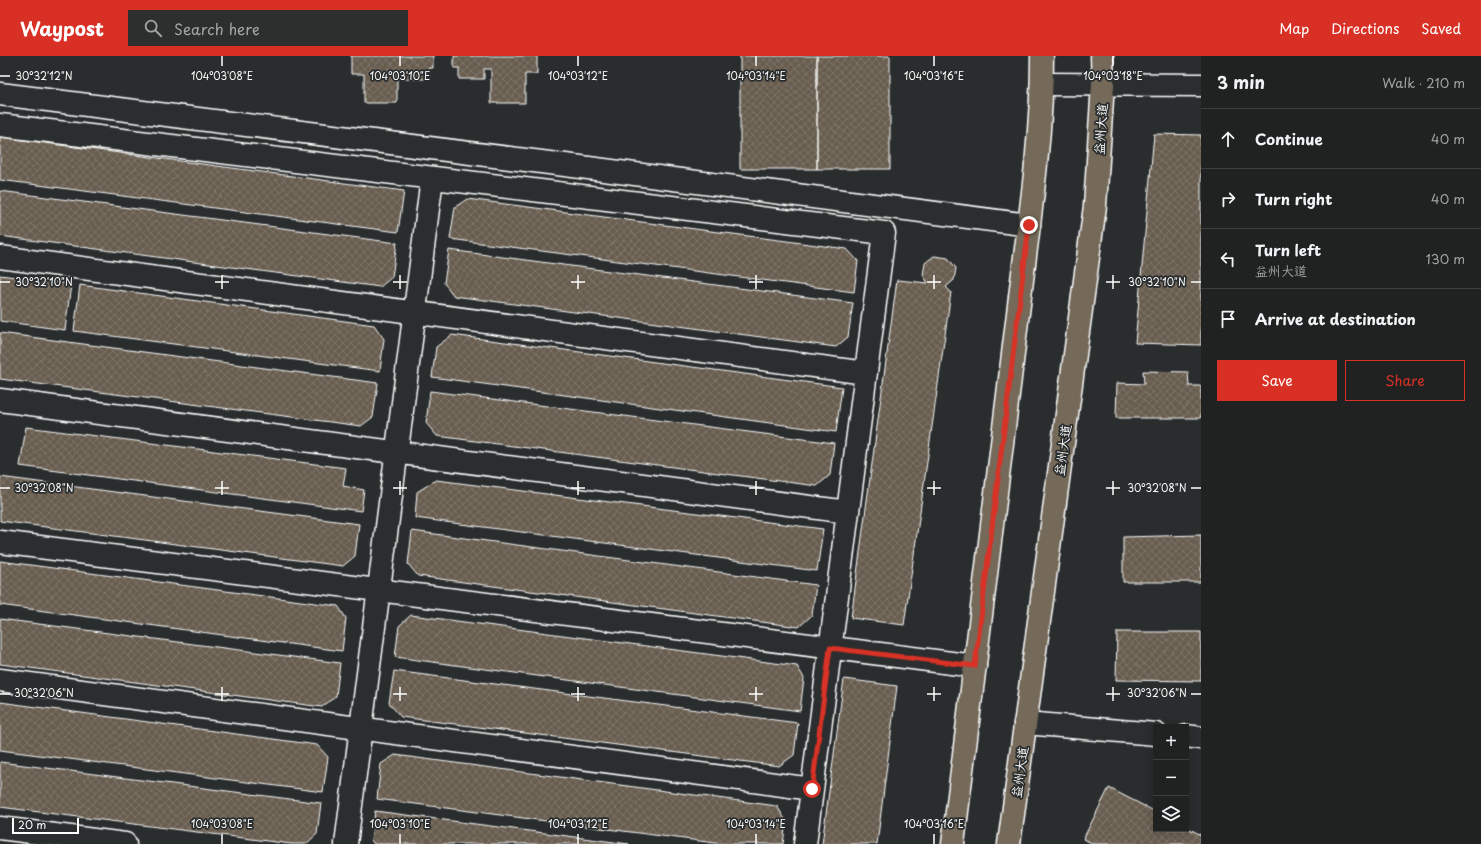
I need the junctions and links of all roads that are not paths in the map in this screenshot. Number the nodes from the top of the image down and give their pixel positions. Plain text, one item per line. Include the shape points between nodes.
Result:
1 (1042, 56) edge
2 (1102, 56) edge
3 (1042, 84) junction
4 (1103, 84) junction
5 (1201, 85) edge
6 (0, 94) edge
7 (0, 125) edge
8 (432, 178) junction
9 (1029, 225) junction
10 (0, 257) edge
11 (414, 313) junction
12 (866, 373) junction
13 (0, 400) edge
14 (396, 452) junction
15 (848, 512) junction
16 (0, 542) edge
17 (378, 590) junction
18 (830, 648) junction
19 (975, 666) junction
20 (0, 680) edge
21 (1025, 723) junction
22 (360, 729) junction
23 (1153, 734) edge
24 (1189, 736) edge
25 (1201, 738) edge
26 (812, 789) junction
27 (0, 828) edge
28 (125, 844) edge
29 (346, 844) edge
30 (805, 844) edge
31 (953, 844) edge
32 (1009, 844) edge

1 - 3 main road
2 - 4 main road, 益州大道
3 - 4 street
3 - 9 main road
4 - 5 street
4 - 21 main road, 益州大道 via 1095,206
6 - 9 street
7 - 8 street
8 - 11 street
8 - 12 street via 884,233
9 - 19 main road
10 - 11 street
11 - 12 street
11 - 14 street
12 - 15 street
13 - 14 street
14 - 15 street
14 - 17 street
15 - 18 street
16 - 17 street
17 - 18 street
17 - 22 street
18 - 19 street
18 - 26 street
19 - 31 main road
20 - 22 street
21 - 23 street
21 - 32 main road, 益州大道
22 - 26 street
22 - 29 street
24 - 25 street
26 - 30 street
27 - 28 street

